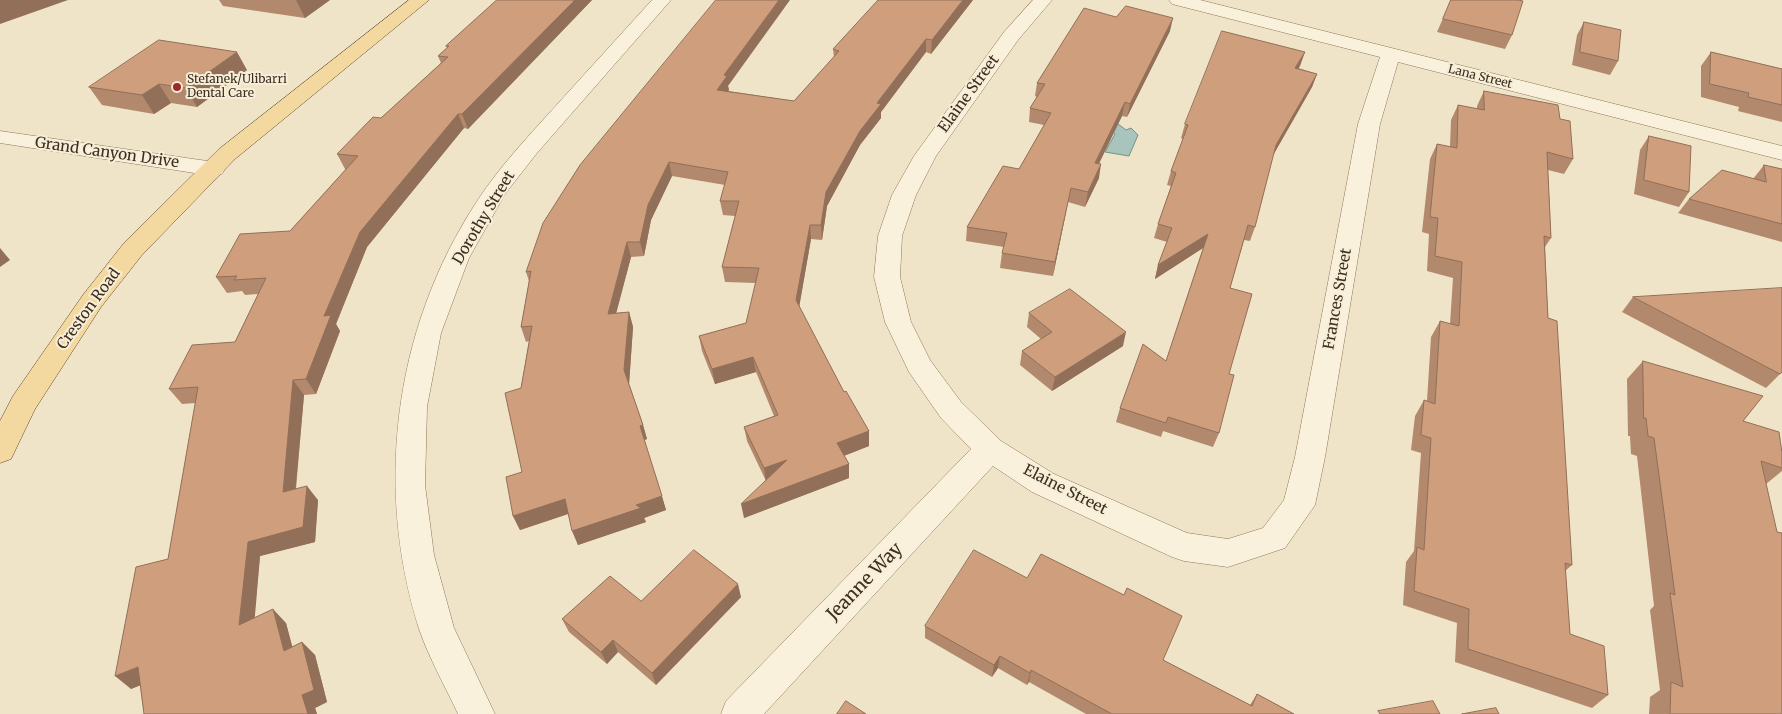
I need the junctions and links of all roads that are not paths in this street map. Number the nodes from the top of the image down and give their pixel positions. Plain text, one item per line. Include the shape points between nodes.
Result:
1 (420, 0) edge
2 (662, 0) edge
3 (1043, 0) edge
4 (1178, 0) edge
5 (1391, 54) junction
6 (5, 142) edge
7 (1782, 153) edge
8 (213, 169) junction
9 (990, 450) junction
10 (0, 451) edge
11 (1274, 538) joint
12 (477, 714) edge
13 (739, 714) edge

1 - 8 main road, Creston Road
2 - 12 street, Dorothy Street via 529,148 495,192 457,258 428,333 413,407 410,485 418,555 437,630
3 - 9 street, Elaine Street via 1012,36 925,156 904,195 890,236 887,277 898,322 919,365 952,410
4 - 5 street, Lana Street
5 - 7 street, Lana Street
5 - 11 street, Frances Street via 1369,124 1299,505
6 - 8 street, Grand Canyon Drive
8 - 10 main road, Creston Road via 133,249 92,301 23,404
9 - 11 street, Elaine Street via 1043,483 1184,547 1228,553
9 - 13 street, Jeanne Way

